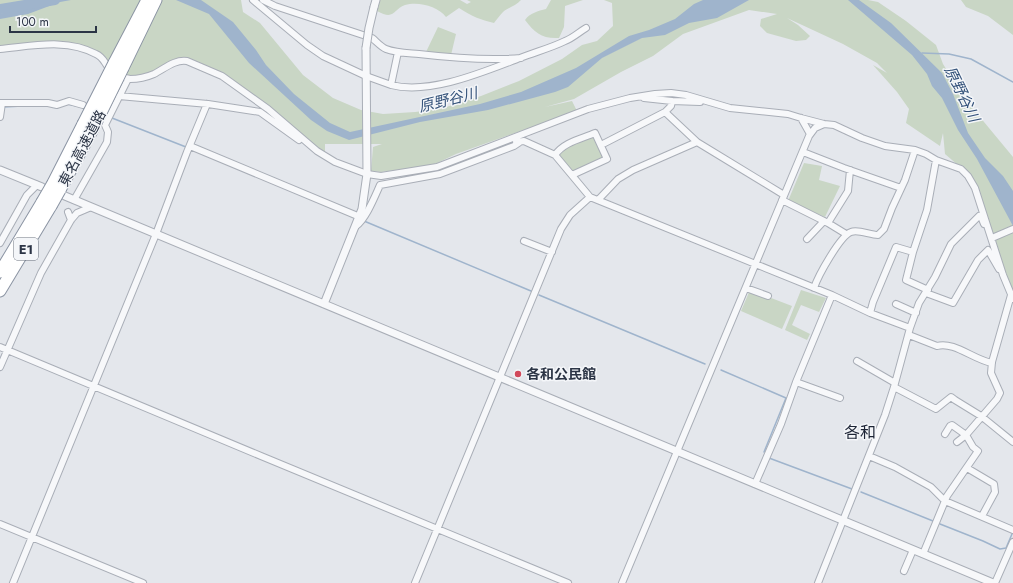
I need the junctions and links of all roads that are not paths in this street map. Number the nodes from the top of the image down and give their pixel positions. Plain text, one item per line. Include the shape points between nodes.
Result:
1 (156, 0) edge
2 (253, 0) edge
3 (263, 0) edge
4 (375, 3) edge
5 (147, 5) edge
6 (586, 28) dead end
7 (0, 49) edge
8 (398, 52) junction
9 (521, 58) junction
10 (366, 76) junction
11 (128, 79) junction
12 (391, 85) junction
13 (119, 96) junction
14 (636, 97) junction
15 (672, 101) junction
16 (710, 102) junction
17 (1, 103) edge
18 (207, 104) junction
19 (83, 105) dead end
20 (666, 112) junction
21 (0, 117) edge
22 (801, 118) junction
23 (824, 124) junction
24 (810, 134) junction
25 (520, 142) junction
26 (697, 142) junction
27 (602, 145) junction
28 (190, 146) junction
29 (915, 150) junction
30 (318, 151) junction
31 (803, 152) junction
32 (555, 155) junction
33 (457, 158) junction
34 (936, 160) junction
35 (0, 170) edge
36 (850, 170) junction
37 (367, 173) junction
38 (572, 174) junction
39 (39, 186) joint
40 (901, 188) junction
41 (59, 190) junction
42 (590, 197) junction
43 (783, 197) junction
44 (74, 200) junction
45 (598, 200) junction
46 (47, 204) junction
47 (91, 207) junction
48 (68, 212) dead end
49 (360, 217) junction
50 (71, 220) junction
51 (826, 222) junction
52 (356, 226) junction
53 (1013, 229) edge
54 (156, 234) junction
55 (846, 234) junction
56 (995, 237) junction
57 (807, 239) dead end
58 (524, 241) dead end
59 (0, 243) edge
60 (552, 252) junction
61 (913, 252) junction
62 (755, 264) junction
63 (0, 272) edge
64 (1003, 275) junction
65 (746, 288) junction
66 (814, 288) junction
67 (0, 291) edge
68 (927, 291) junction
69 (832, 295) junction
70 (768, 296) dead end
71 (1012, 297) edge
72 (324, 304) junction
73 (896, 304) dead end
74 (870, 313) junction
75 (916, 313) junction
76 (910, 332) junction
77 (0, 347) edge
78 (7, 350) junction
79 (857, 361) dead end
80 (992, 363) junction
81 (0, 367) edge
82 (500, 377) junction
83 (796, 382) junction
84 (895, 385) junction
85 (94, 386) junction
86 (840, 398) dead end
87 (982, 416) junction
88 (945, 434) dead end
89 (966, 435) junction
90 (1011, 438) edge
91 (957, 442) dead end
92 (677, 451) junction
93 (869, 456) junction
94 (967, 468) junction
95 (755, 484) junction
96 (945, 501) junction
97 (982, 516) junction
98 (843, 520) junction
99 (0, 524) edge
100 (437, 529) junction
101 (1013, 530) edge
102 (32, 537) junction
103 (1013, 542) edge
104 (913, 550) junction
105 (923, 554) junction
106 (904, 571) dead end
107 (14, 583) edge
108 (143, 583) edge
109 (415, 583) edge
110 (568, 583) edge
111 (622, 583) edge
112 (818, 583) edge
113 (994, 583) edge

1 - 5 highway, 東名高速道路 / E1
2 - 10 street via 307,46
3 - 8 street via 372,38 384,48
4 - 10 street, bridge via 366,48
5 - 41 highway, 東名高速道路 / E1, bridge
6 - 9 street via 566,41
7 - 11 street via 70,45 98,55 108,67
8 - 9 street via 483,59
8 - 12 street
9 - 12 street via 456,81 417,88
10 - 12 street
10 - 37 street
11 - 13 street
11 - 30 street via 152,75 181,60 187,61 222,76 268,109
13 - 18 street
13 - 44 street via 108,114 105,125 108,132 107,142
14 - 15 street
14 - 16 street via 655,94 686,95
14 - 33 street via 588,109
15 - 16 street
15 - 20 street
16 - 22 street via 730,108
17 - 19 street via 57,105 69,101
17 - 21 street
18 - 28 street
18 - 30 street via 260,112 302,143
20 - 26 street
20 - 27 street
22 - 23 street
22 - 24 street
23 - 24 street
23 - 29 street via 834,125 885,146
24 - 31 street
25 - 32 street via 524,141
25 - 33 street
25 - 52 street via 440,174 380,185 366,214
26 - 43 street
26 - 45 street via 633,170 618,179
27 - 32 street via 595,133 565,145
27 - 38 street via 607,159
28 - 49 street
28 - 54 street
29 - 34 street
29 - 40 street
30 - 37 street via 335,162
31 - 36 street
31 - 43 street
32 - 38 street
33 - 37 street via 437,167 407,173 382,176
34 - 56 street via 961,169 968,176
34 - 61 street via 927,210
35 - 39 street
36 - 40 street
36 - 51 street via 848,191
37 - 49 street
38 - 42 street
39 - 59 street via 27,195
40 - 55 street via 884,229 878,235 852,231
41 - 44 street
41 - 46 highway, 東名高速道路 / E1, bridge
42 - 45 street
42 - 60 street via 565,221
43 - 51 street
43 - 62 street
44 - 47 street
45 - 62 street
46 - 63 highway, 東名高速道路 / E1
46 - 67 highway, 東名高速道路 / E1
47 - 50 street via 77,213
47 - 54 street
48 - 50 street
49 - 52 street
50 - 78 street via 41,273
51 - 55 street
51 - 57 street
52 - 72 street
53 - 56 street
54 - 72 street
54 - 85 street
55 - 66 street via 817,278
56 - 64 street
56 - 68 street via 989,238 979,216 951,244
58 - 60 street
60 - 82 street
61 - 68 street via 906,280
61 - 74 street via 896,247
62 - 65 street
62 - 66 street
64 - 68 street via 988,250 978,260 953,303
64 - 71 street
65 - 70 street
65 - 92 street
66 - 69 street
68 - 75 street
69 - 74 street
69 - 83 street
71 - 80 street
72 - 82 street
73 - 75 street
74 - 76 street
75 - 76 street
76 - 80 street via 937,346 950,345 984,362
76 - 84 street
77 - 78 street
78 - 81 street
78 - 85 street
79 - 84 street
80 - 87 street via 991,373 1000,393
82 - 92 street
82 - 100 street
83 - 86 street
83 - 95 street
84 - 87 street via 936,409 951,397
84 - 93 street
85 - 100 street
85 - 102 street
87 - 89 street
87 - 90 street
88 - 89 street via 952,425
89 - 91 street
89 - 94 street via 972,447 978,451
92 - 95 street
92 - 111 street
93 - 96 street via 931,487
93 - 98 street
94 - 96 street
94 - 97 street via 994,484 995,492
95 - 98 street
96 - 97 street
96 - 105 street
97 - 101 street
98 - 104 street
98 - 112 street
99 - 102 street
100 - 109 street
100 - 110 street
102 - 107 street
102 - 108 street
103 - 113 street
104 - 105 street
104 - 106 street
105 - 113 street

